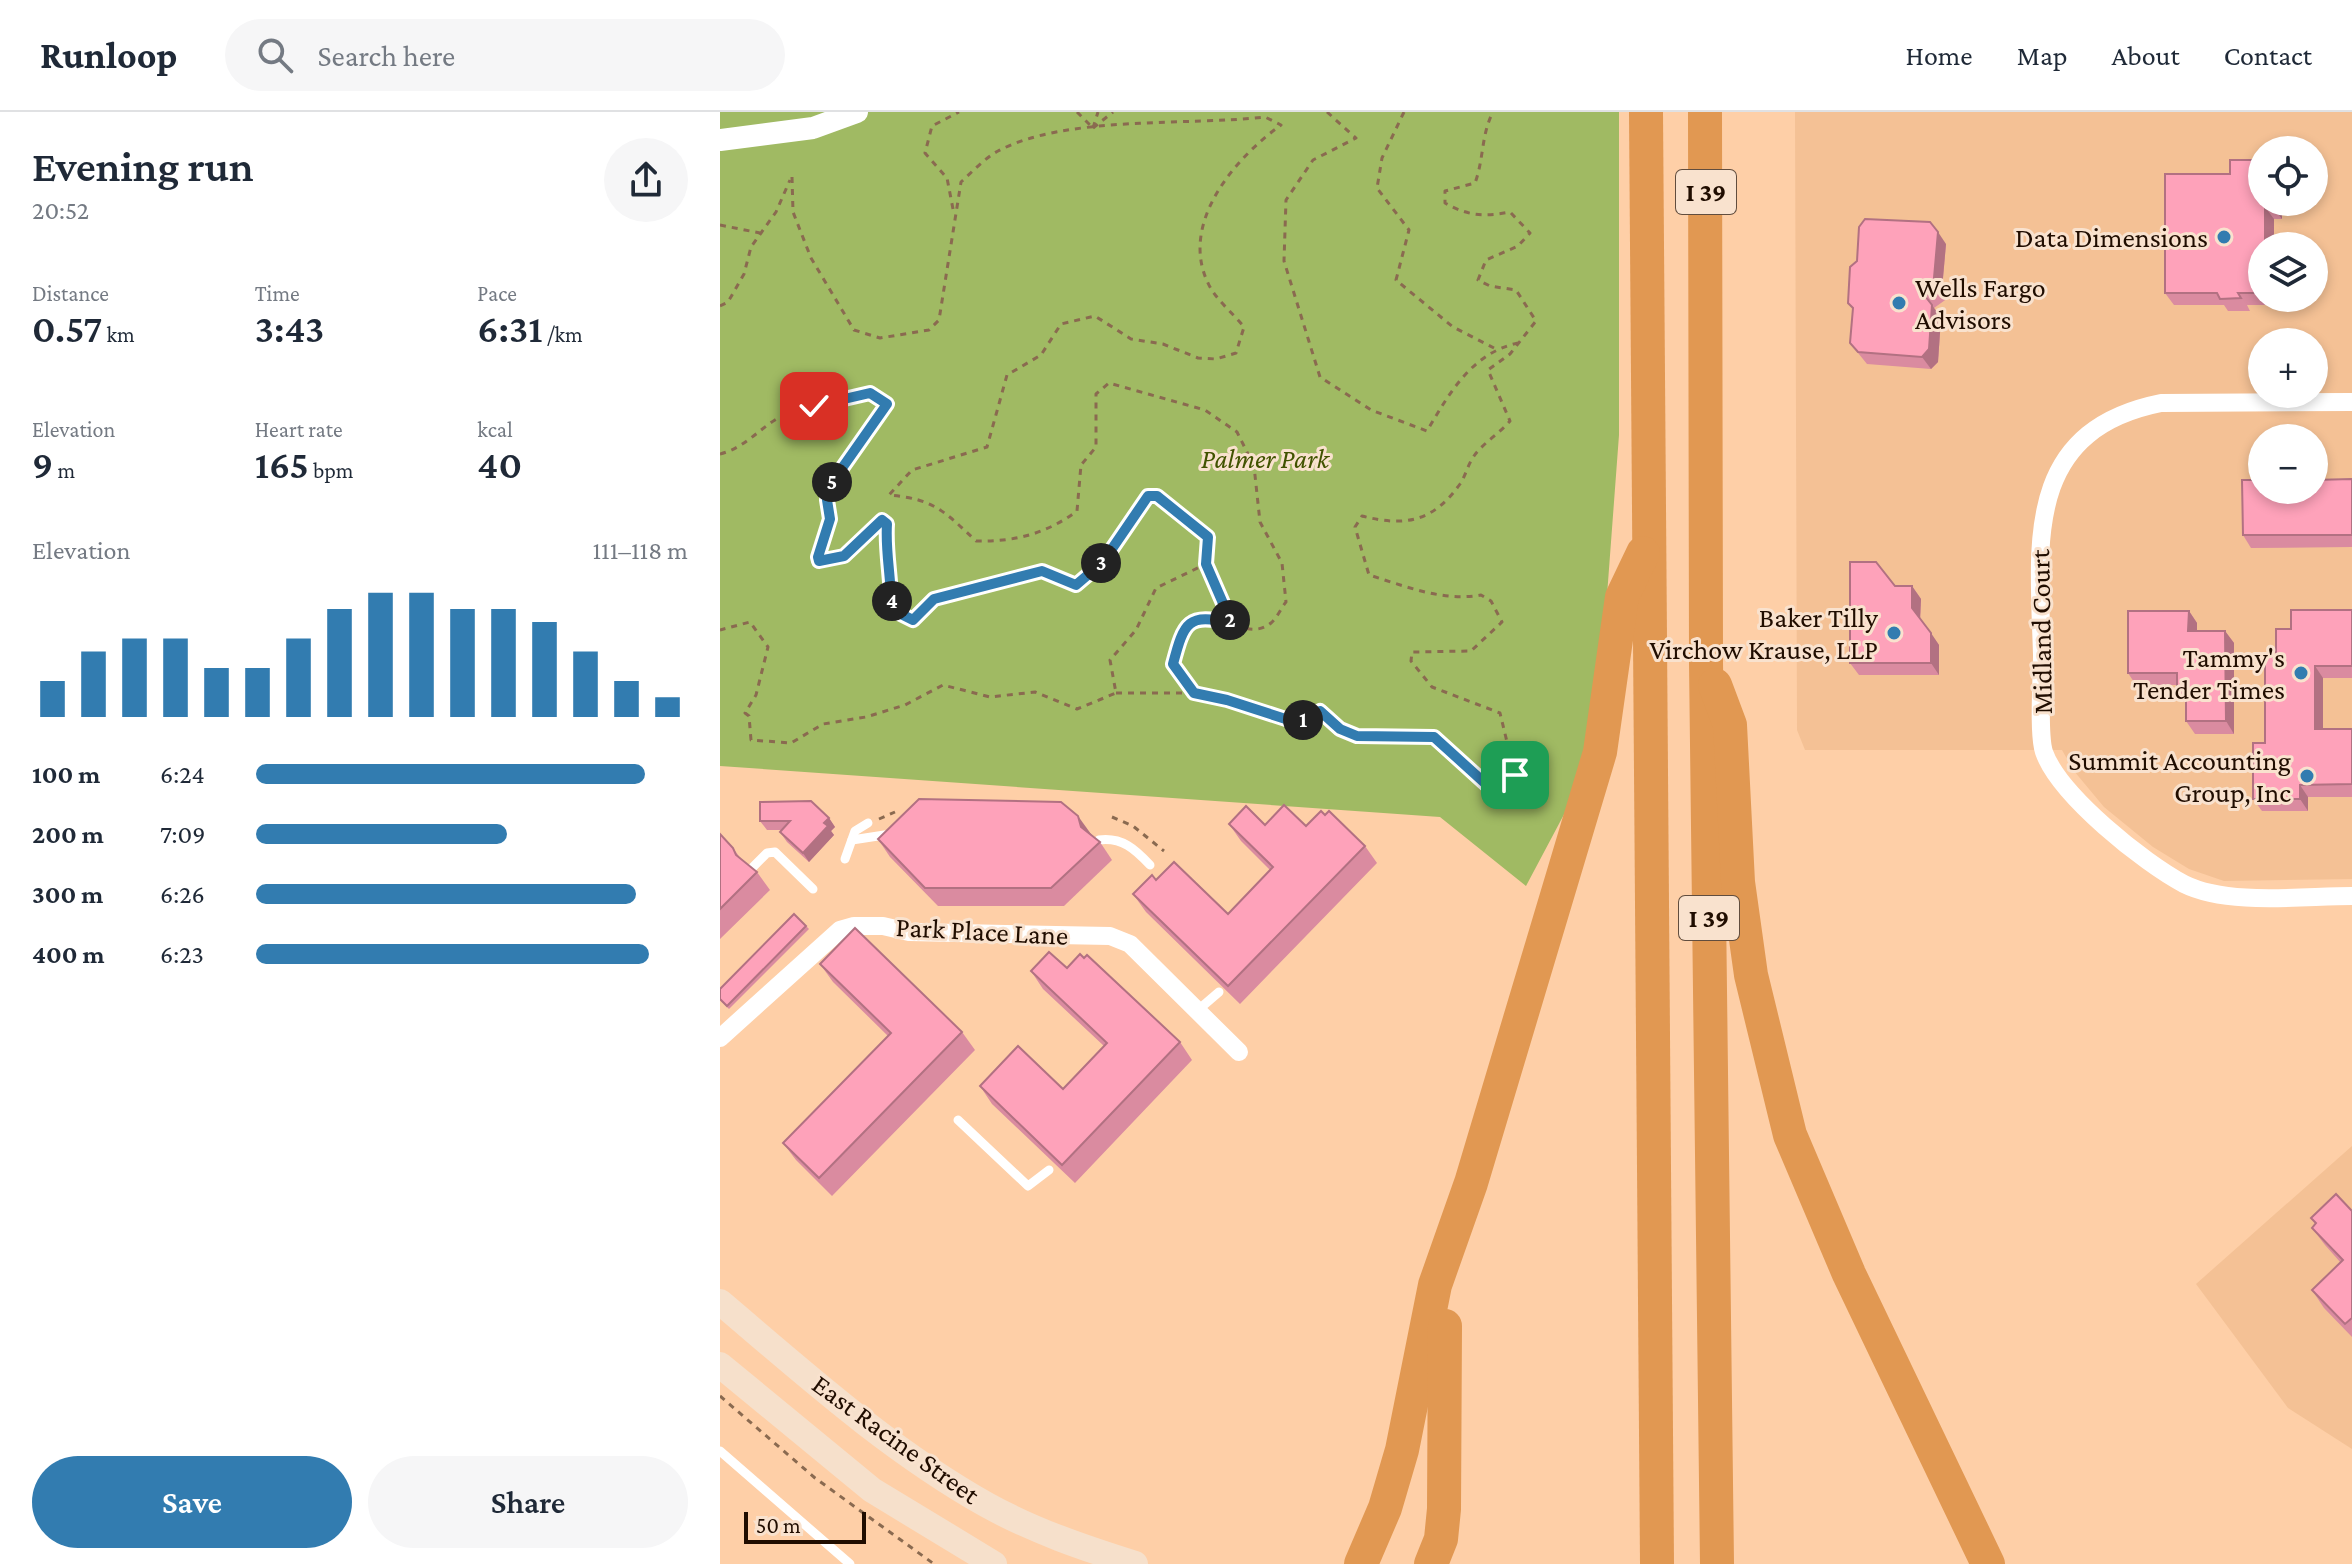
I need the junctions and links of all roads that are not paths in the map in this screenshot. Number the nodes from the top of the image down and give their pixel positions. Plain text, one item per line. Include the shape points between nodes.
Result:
1 (1646, 112) edge
2 (1705, 112) edge
3 (846, 114) edge
4 (720, 140) edge
5 (2352, 402) edge
6 (1647, 545) junction
7 (1706, 662) junction
8 (868, 823) road end
9 (901, 835) edge
10 (852, 840) junction
11 (1099, 840) edge
12 (845, 859) dead end
13 (1150, 865) dead end
14 (753, 867) edge
15 (813, 889) dead end
16 (2352, 896) edge
17 (1219, 992) edge
18 (1198, 1010) junction
19 (720, 1038) edge
20 (1239, 1052) dead end
21 (958, 1120) dead end
22 (1049, 1170) edge
23 (1458, 1223) junction
24 (720, 1302) edge
25 (1890, 1361) junction
26 (720, 1365) edge
27 (720, 1451) edge
28 (850, 1564) edge
29 (994, 1564) edge
30 (1135, 1564) edge
31 (1361, 1564) edge
32 (1431, 1564) edge
33 (1657, 1564) edge
34 (1717, 1564) edge
35 (1988, 1564) edge
36 (2009, 1564) edge

1 - 6 highway, I 39
2 - 7 highway, I 39
3 - 4 street via 813,128
5 - 16 street, Midland Court via 2161,403 2135,408 2085,437 2052,478 2039,533 2044,752 2081,804 2159,867 2199,889 2242,896
6 - 23 highway via 1622,597 1600,752
6 - 33 highway, I 39
7 - 25 highway via 1730,725 1738,882 1764,1038 1790,1135
7 - 34 highway, I 39
8 - 10 lane
9 - 10 lane
10 - 12 lane
11 - 13 lane via 1117,840
14 - 15 lane via 775,852
17 - 18 lane
18 - 19 street, Park Place Lane via 1130,944 1110,936 909,932 868,925 840,930
18 - 20 street, Park Place Lane
21 - 22 lane via 1028,1186
23 - 31 highway via 1435,1285 1402,1450
23 - 32 highway via 1445,1323 1444,1509
24 - 30 main road, East Racine Street via 925,1468 989,1507 1064,1541
25 - 35 highway
25 - 36 highway via 1932,1420
26 - 29 main road, East Racine Street via 872,1490
27 - 28 lane

